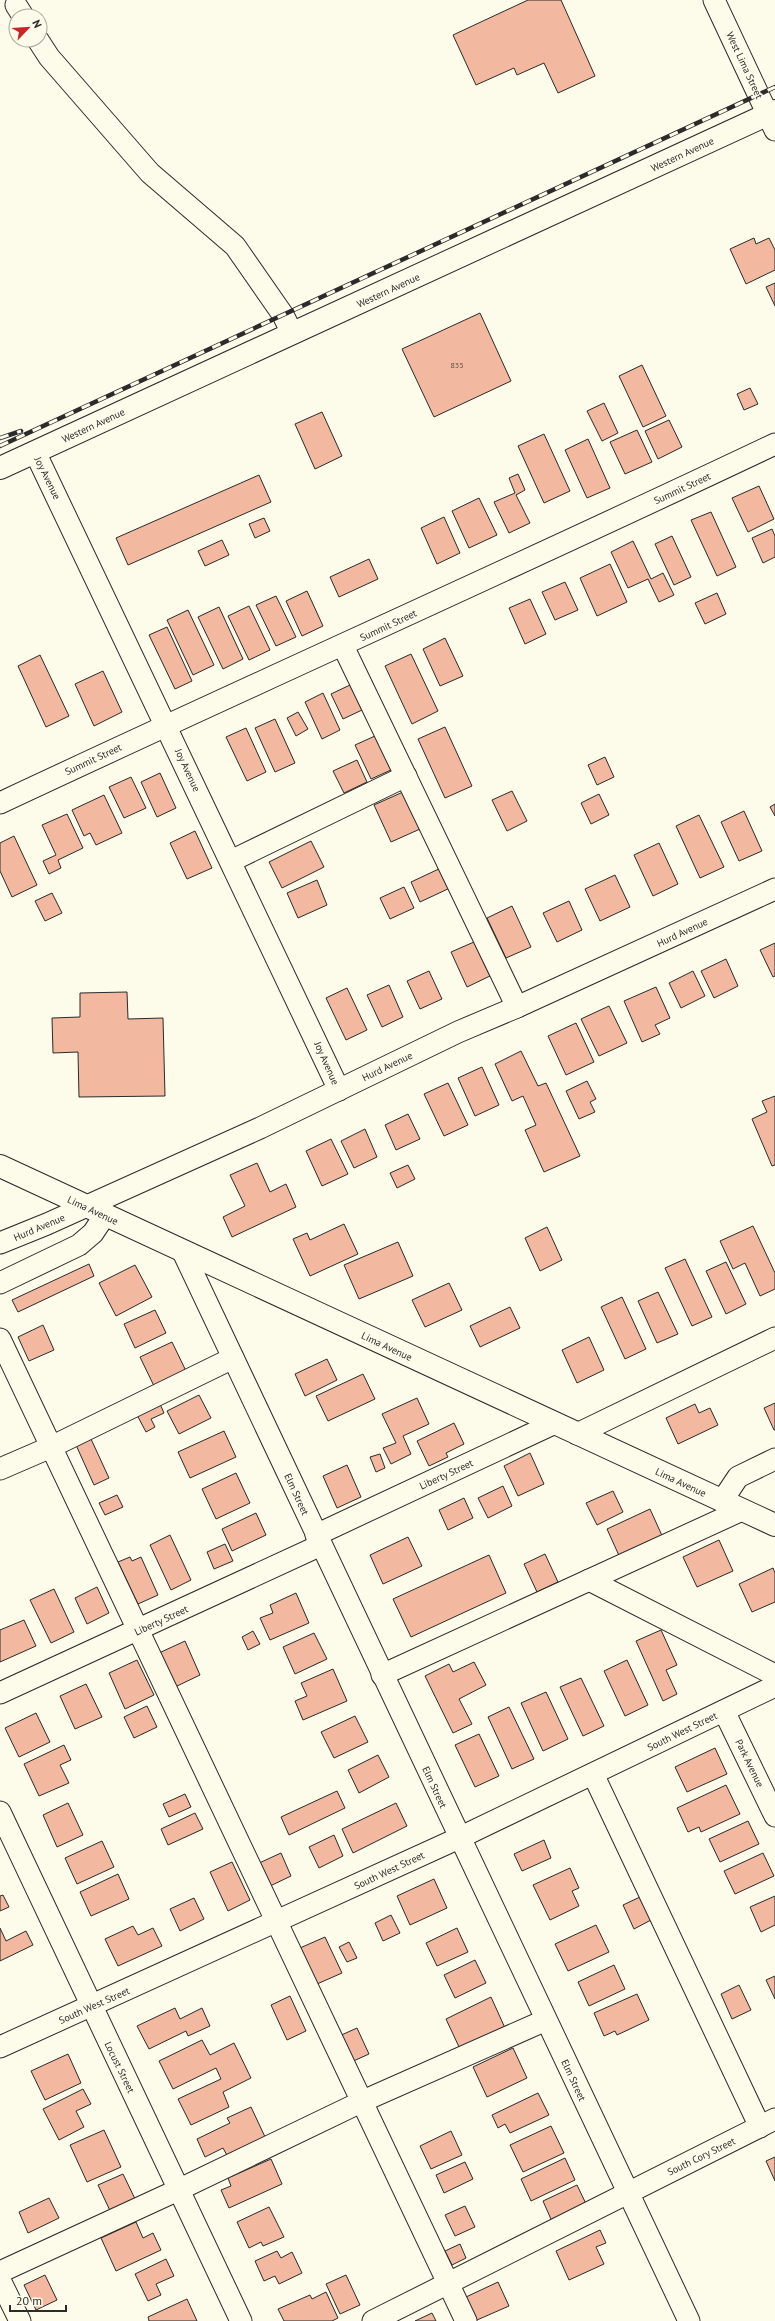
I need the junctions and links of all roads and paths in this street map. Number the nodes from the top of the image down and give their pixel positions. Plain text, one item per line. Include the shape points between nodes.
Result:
1 (714, 0) edge
2 (43, 48) edge
3 (772, 118) edge
4 (292, 333) junction
5 (775, 444) edge
6 (35, 452) junction
7 (0, 468) edge
8 (343, 646) junction
9 (166, 725) junction
10 (406, 776) junction
11 (0, 803) edge
12 (231, 861) junction
13 (775, 890) edge
14 (517, 1008) junction
15 (338, 1090) junction
16 (0, 1166) edge
17 (95, 1211) junction
18 (0, 1243) edge
19 (183, 1252) junction
20 (0, 1283) edge
21 (775, 1338) edge
22 (0, 1339) edge
23 (233, 1358) junction
24 (554, 1423) junction
25 (577, 1434) junction
26 (51, 1447) junction
27 (775, 1459) edge
28 (0, 1469) edge
29 (722, 1501) junction
30 (742, 1510) junction
31 (775, 1525) edge
32 (318, 1540) junction
33 (589, 1580) junction
34 (138, 1630) junction
35 (382, 1675) junction
36 (775, 1675) edge
37 (775, 1686) edge
38 (0, 1693) edge
39 (724, 1711) junction
40 (593, 1774) junction
41 (0, 1812) edge
42 (774, 1814) edge
43 (459, 1838) junction
44 (277, 1921) junction
45 (91, 2006) junction
46 (546, 2020) junction
47 (0, 2047) edge
48 (362, 2101) junction
49 (767, 2123) edge
50 (178, 2190) junction
51 (627, 2192) junction
52 (0, 2272) edge
53 (0, 2280) edge
54 (448, 2283) junction
55 (20, 2321) edge
56 (241, 2321) edge
57 (373, 2321) edge
58 (466, 2321) edge
59 (689, 2321) edge

1 - 3 street, West Lima Street
2 - 4 street via 150,174 235,246 283,315
3 - 4 main road, Western Avenue
4 - 6 main road, Western Avenue
5 - 8 street, Summit Street
6 - 7 main road, Western Avenue
6 - 9 street, Joy Avenue
8 - 9 street, Summit Street
8 - 10 street
9 - 11 street, Summit Street
9 - 12 street, Joy Avenue
10 - 12 street
10 - 14 street
12 - 15 street, Joy Avenue
13 - 14 street, Hurd Avenue
14 - 15 street, Hurd Avenue via 458,1032
15 - 17 street, Hurd Avenue
16 - 17 main road, Lima Avenue
17 - 18 street, Hurd Avenue
17 - 19 main road, Lima Avenue
17 - 20 street via 94,1233 79,1245
19 - 23 street, Elm Street
19 - 24 main road, Lima Avenue
21 - 25 street
22 - 26 street
23 - 26 street
23 - 32 street, Elm Street
24 - 25 main road, Lima Avenue
24 - 32 street, Liberty Street
25 - 29 main road, Lima Avenue
26 - 28 street
26 - 34 street
27 - 29 street via 738,1477
29 - 30 main road, Lima Avenue
30 - 31 main road, Lima Avenue
30 - 33 street
32 - 34 street, Liberty Street
32 - 35 street, Elm Street
33 - 35 street
33 - 36 street
34 - 38 street, Liberty Street
34 - 44 street
35 - 43 street, Elm Street
37 - 39 street, South West Street
39 - 40 street, South West Street
39 - 42 street, Park Avenue
40 - 43 street, South West Street
40 - 49 street
41 - 45 street, Locust Street
43 - 44 street, South West Street
43 - 46 street, Elm Street
44 - 45 street, South West Street
44 - 48 street
45 - 47 street, South West Street
45 - 50 street, Locust Street
46 - 48 street
46 - 51 street, Elm Street
48 - 50 street
48 - 54 street
49 - 51 street, South Cory Street
50 - 52 street
50 - 56 street, Locust Street
51 - 54 street, South Cory Street
51 - 59 street, Elm Street
53 - 55 street
54 - 57 street, South Cory Street
54 - 58 street

